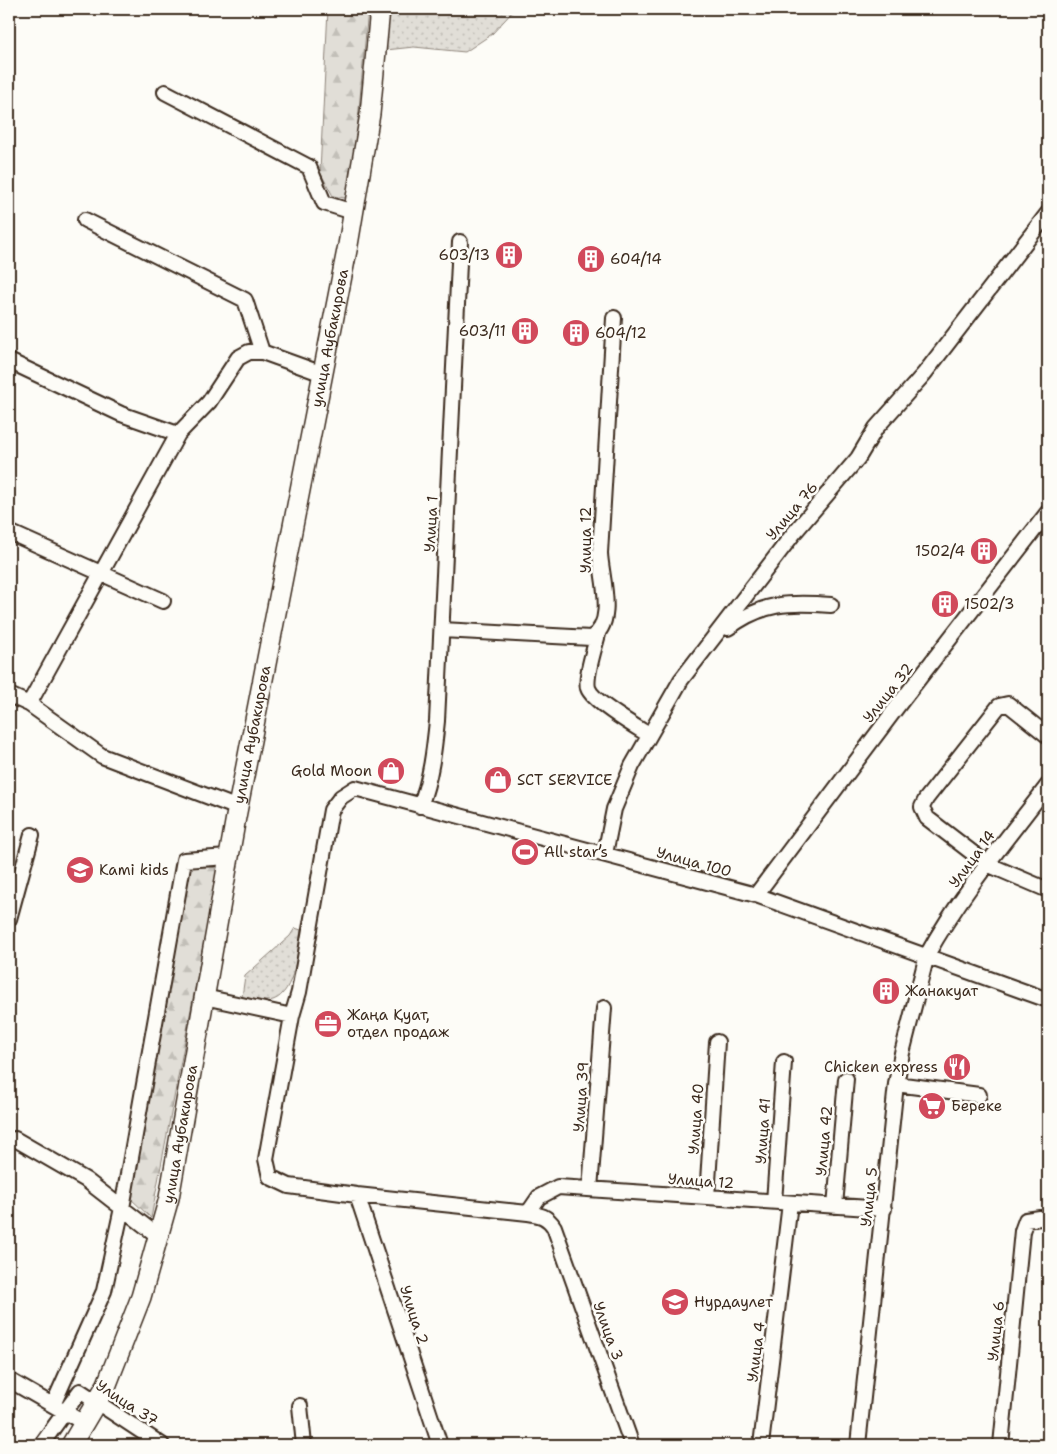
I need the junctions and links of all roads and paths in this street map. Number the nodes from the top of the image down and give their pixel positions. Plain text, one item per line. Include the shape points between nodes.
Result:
1 (380, 9) edge
2 (165, 92) dead end
3 (353, 212) junction
4 (1048, 213) edge
5 (85, 220) dead end
6 (460, 242) dead end
7 (614, 318) dead end
8 (262, 352) junction
9 (9, 361) edge
10 (323, 374) junction
11 (178, 434) junction
12 (1048, 512) edge
13 (9, 532) edge
14 (100, 574) junction
15 (163, 601) dead end
16 (831, 605) dead end
17 (442, 630) junction
18 (598, 634) junction
19 (713, 638) junction
20 (9, 695) edge
21 (29, 704) junction
22 (649, 736) junction
23 (1048, 736) edge
24 (1048, 785) edge
25 (420, 806) junction
26 (238, 808) junction
27 (32, 835) dead end
28 (605, 854) junction
29 (229, 857) junction
30 (987, 864) junction
31 (1048, 890) edge
32 (756, 896) junction
33 (9, 919) edge
34 (927, 955) junction
35 (204, 997) junction
36 (1048, 1000) edge
37 (604, 1008) dead end
38 (292, 1016) junction
39 (717, 1042) dead end
40 (784, 1062) dead end
41 (846, 1079) dead end
42 (896, 1084) junction
43 (979, 1095) dead end
44 (15, 1139) dead end
45 (590, 1189) junction
46 (357, 1195) junction
47 (707, 1197) junction
48 (774, 1202) junction
49 (790, 1203) junction
50 (835, 1206) junction
51 (122, 1208) junction
52 (884, 1209) junction
53 (528, 1213) junction
54 (1048, 1219) edge
55 (158, 1236) junction
56 (9, 1380) edge
57 (53, 1405) junction
58 (300, 1406) dead end
59 (84, 1424) junction
60 (41, 1445) edge
61 (71, 1445) edge
62 (162, 1445) edge
63 (304, 1445) edge
64 (440, 1445) edge
65 (632, 1445) edge
66 (761, 1445) edge
67 (858, 1445) edge
68 (1001, 1445) edge

1 - 3 main road, улица Аубакирова via 370,114
2 - 3 street via 309,166 324,203
3 - 10 main road, улица Аубакирова
4 - 19 street, Улица 76
5 - 8 street via 246,300
6 - 17 street, Улица 1
7 - 18 street, Улица 12 via 600,553 606,600
8 - 10 street
8 - 11 street via 249,352 238,358 209,402
9 - 11 street via 121,414
10 - 26 main road, улица Аубакирова
11 - 14 street
12 - 32 street, Улица 32
13 - 14 street
14 - 15 street
14 - 21 street
16 - 19 street via 778,604 743,616
17 - 18 street via 585,638
17 - 25 street, Улица 1 via 432,766
18 - 22 street, Улица 12 via 588,688 596,699
19 - 22 street, Улица 76 via 681,680
20 - 21 street
21 - 26 street via 102,756
22 - 28 street, Улица 76 via 614,809
23 - 30 street via 1008,704 1000,706 922,807 927,818
24 - 30 street, Улица 14
25 - 28 street, Улица 100
25 - 38 street, Улица 100 via 355,788 330,810 299,992
26 - 29 main road, улица Аубакирова
27 - 33 street
28 - 32 street, Улица 100
29 - 35 main road, улица Аубакирова
29 - 51 street via 184,860
30 - 31 street
30 - 34 street, Улица 14
32 - 34 street, Улица 100
34 - 36 street, Улица 100
34 - 42 street, Улица 5
35 - 38 street
35 - 55 main road, улица Аубакирова via 168,1198
37 - 45 street, Улица 39
38 - 46 street via 266,1159 270,1177 289,1186
39 - 47 street, Улица 40
40 - 48 street, Улица 41
41 - 50 street, Улица 42
42 - 43 street
42 - 52 street, Улица 5
44 - 51 street via 86,1180
45 - 47 street, Улица 12
45 - 53 street, Улица 12 via 552,1189 539,1197
46 - 53 street
46 - 64 street, Улица 2
47 - 48 street, Улица 12
48 - 49 street, Улица 12
49 - 50 street, Улица 12
49 - 66 street, Улица 4
50 - 52 street, Улица 12
51 - 55 street
51 - 57 street via 104,1291
52 - 67 street, Улица 5
53 - 65 street, Улица 3 via 544,1216 554,1227
54 - 68 street, Улица 6 via 1026,1220 1022,1231
55 - 59 main road, улица Аубакирова via 141,1296 107,1384
56 - 57 street
57 - 59 street
58 - 63 street
59 - 61 main road, улица Аубакирова
60 - 62 street, Улица 37 via 80,1391

